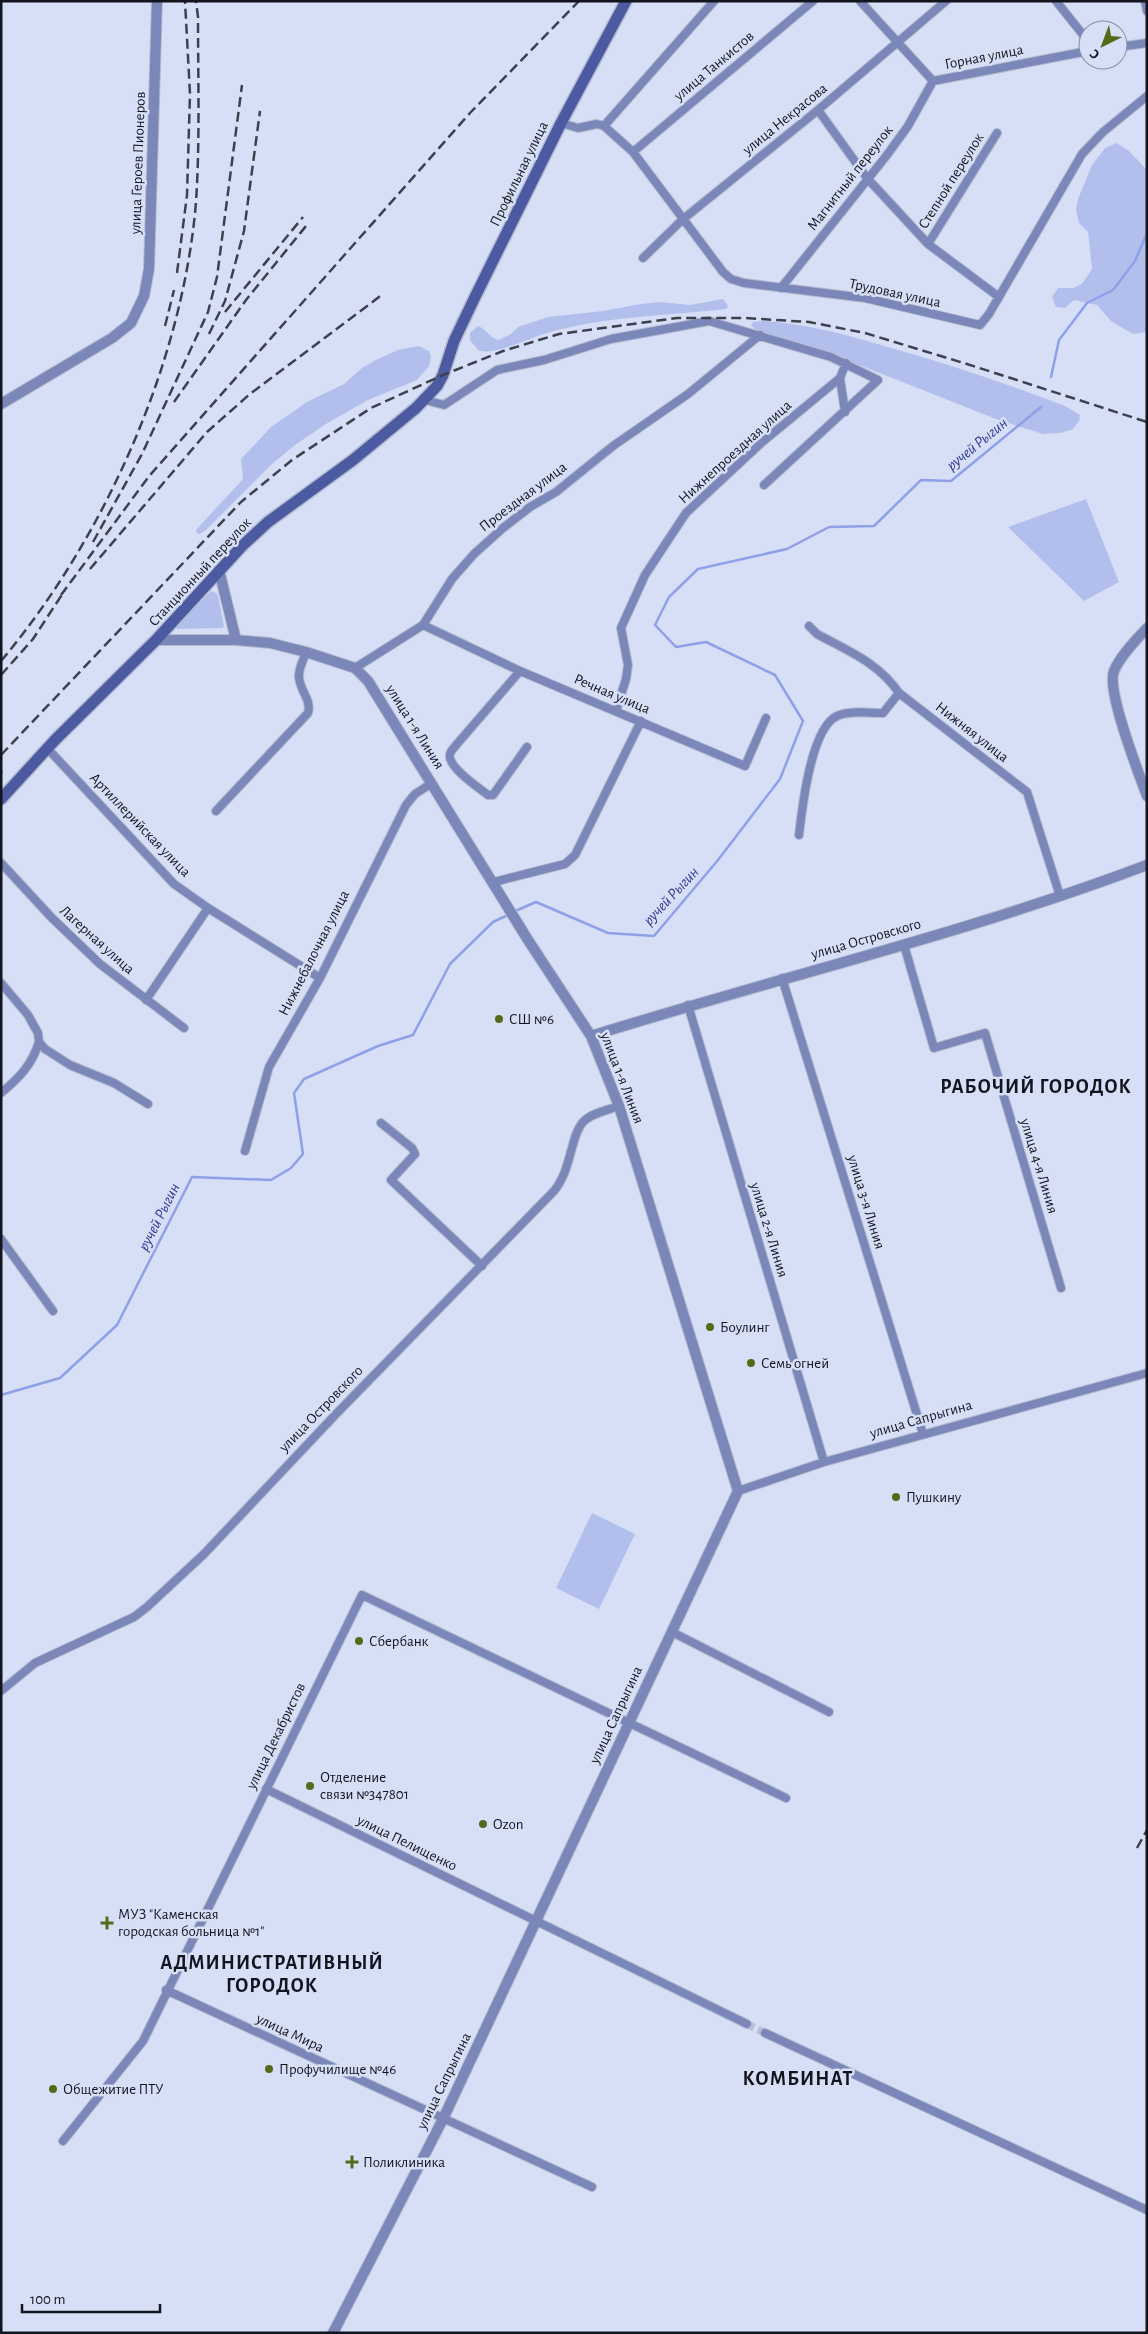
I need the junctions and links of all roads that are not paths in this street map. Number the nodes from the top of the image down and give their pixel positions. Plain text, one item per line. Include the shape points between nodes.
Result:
1 (157, 1) edge
2 (626, 1) edge
3 (714, 1) edge
4 (813, 1) edge
5 (860, 1) edge
6 (946, 1) edge
7 (1056, 1) edge
8 (1145, 1) edge
9 (1147, 11) edge
10 (1078, 28) edge
11 (1147, 42) edge
12 (898, 43) junction
13 (1128, 45) edge
14 (1078, 54) edge
15 (933, 81) junction
16 (1147, 96) edge
17 (818, 110) junction
18 (561, 123) junction
19 (604, 126) junction
20 (997, 133) dead end
21 (632, 152) junction
22 (867, 178) junction
23 (682, 220) junction
24 (928, 244) junction
25 (643, 258) dead end
26 (781, 288) junction
27 (999, 297) junction
28 (760, 335) junction
29 (846, 363) junction
30 (840, 378) junction
31 (437, 386) joint
32 (425, 400) junction
33 (1, 404) edge
34 (845, 412) junction
35 (764, 485) dead end
36 (219, 570) junction
37 (423, 625) junction
38 (809, 626) dead end
39 (1147, 628) edge
40 (156, 640) junction
41 (236, 640) junction
42 (306, 652) junction
43 (355, 668) junction
44 (520, 671) junction
45 (900, 693) junction
46 (616, 711) junction
47 (766, 718) dead end
48 (641, 721) junction
49 (527, 747) dead end
50 (48, 748) junction
51 (432, 783) junction
52 (1147, 796) edge
53 (1, 798) edge
54 (216, 812) dead end
55 (799, 835) dead end
56 (1, 863) edge
57 (1147, 864) edge
58 (494, 882) junction
59 (1060, 896) junction
60 (208, 908) junction
61 (904, 945) junction
62 (320, 978) junction
63 (782, 978) junction
64 (1, 983) edge
65 (146, 1000) junction
66 (688, 1005) junction
67 (184, 1028) dead end
68 (591, 1036) junction
69 (39, 1042) junction
70 (1, 1093) edge
71 (148, 1104) dead end
72 (619, 1106) junction
73 (381, 1123) dead end
74 (245, 1151) dead end
75 (1, 1239) edge
76 (482, 1266) junction
77 (1061, 1288) dead end
78 (53, 1311) dead end
79 (1147, 1373) edge
80 (924, 1434) junction
81 (824, 1462) junction
82 (738, 1491) junction
83 (672, 1632) junction
84 (1, 1691) edge
85 (829, 1712) dead end
86 (630, 1723) junction
87 (266, 1789) junction
88 (786, 1798) dead end
89 (536, 1921) junction
90 (166, 1990) junction
91 (747, 2024) tunnel mouth
92 (765, 2033) tunnel mouth
93 (443, 2119) junction
94 (63, 2142) dead end
95 (592, 2187) dead end
96 (1147, 2210) edge
97 (333, 2333) edge

1 - 33 street, улица Героев Пионеров via 149,269 144,296 131,322 112,338
2 - 18 main road, Профильная улица
3 - 19 street
4 - 21 street, улица Танкистов
5 - 12 street, Горная улица
6 - 12 street, улица Некрасова
7 - 10 street
8 - 9 street
11 - 13 street
12 - 15 street, Горная улица
12 - 17 street, улица Некрасова
14 - 15 street, Горная улица
15 - 22 street, Магнитный переулок via 908,126
16 - 27 street, Трудовая улица via 1082,154
17 - 22 street, Степной переулок
17 - 23 street, улица Некрасова
18 - 19 street via 578,128 597,124
18 - 31 main road, Профильная улица via 458,332
19 - 21 street, Трудовая улица
20 - 24 street, Степной переулок
21 - 23 street, Трудовая улица
22 - 24 street, Степной переулок
22 - 26 street, Магнитный переулок
23 - 25 street, улица Некрасова
23 - 26 street, Трудовая улица via 728,278
24 - 27 street, Степной переулок
26 - 27 street, Трудовая улица via 866,298 974,325 985,321
28 - 29 street
28 - 32 street via 709,321 646,331 497,370 449,404 438,405
28 - 37 street, Проездная улица via 688,394 503,528 452,580
29 - 30 street, Нижнепроездная улица
29 - 34 street via 878,380
30 - 34 street
30 - 46 street, Нижнепроездная улица via 760,444 686,513 645,575 622,628 628,665
31 - 32 main road, Станционный переулок
32 - 36 main road, Станционный переулок via 353,460 268,522
34 - 35 street
36 - 40 main road, Станционный переулок
36 - 41 street
37 - 43 street, Проездная улица
37 - 44 street, Речная улица
38 - 45 street, Нижняя улица via 877,667
39 - 52 street via 1113,671 1113,684 1128,745
40 - 41 street
40 - 50 main road, Станционный переулок
41 - 42 street via 270,643
42 - 43 street
42 - 54 street via 299,681 308,701 308,712
43 - 51 street, улица 1-я Линия via 368,681
44 - 46 street, Речная улица
44 - 49 street via 457,744 450,753 450,759 472,783 493,795
45 - 55 street via 883,713 845,714 828,723 808,772
45 - 59 street, Нижняя улица via 1027,792
46 - 48 street, Речная улица
47 - 48 street, Речная улица via 745,766
48 - 58 street via 571,860
50 - 53 main road, Станционный переулок
50 - 60 street, Артиллерийская улица via 174,884
51 - 58 street, улица 1-я Линия
51 - 62 street, Нижнебалочная улица via 414,794 406,805
56 - 65 street, Лагерная улица via 100,964
57 - 59 street, улица Островского
58 - 68 street, улица 1-я Линия
59 - 61 street, улица Островского
60 - 62 street, Артиллерийская улица
60 - 65 street
61 - 63 street, улица Островского
61 - 77 street, улица 4-я Линия via 934,1048 985,1033
62 - 74 street, Нижнебалочная улица via 269,1067
63 - 66 street, улица Островского
63 - 80 street, улица 3-я Линия
64 - 69 street via 28,1015
65 - 67 street, Лагерная улица
66 - 68 street, улица Островского
66 - 81 street, улица 2-я Линия
68 - 72 street, улица 1-я Линия
69 - 70 street via 26,1070
69 - 71 street via 60,1060 114,1083
72 - 76 street, улица Островского via 583,1122 560,1184
72 - 82 street, улица 1-я Линия
73 - 76 street via 415,1154 390,1180
75 - 78 street
76 - 84 street, улица Островского via 204,1554 147,1607 134,1617 35,1663
79 - 80 street, улица Сапрыгина
80 - 81 street, улица Сапрыгина
81 - 82 street, улица Сапрыгина
82 - 83 street, улица Сапрыгина
83 - 85 street
83 - 86 street, улица Сапрыгина
86 - 87 street, улица Декабристов via 362,1595
86 - 88 street
86 - 89 street, улица Сапрыгина
87 - 89 street, улица Пелищенко
87 - 90 street, улица Декабристов
89 - 91 street, улица Пелищенко
89 - 93 street, улица Сапрыгина
90 - 93 street, улица Мира
90 - 94 street, улица Декабристов via 143,2041
92 - 96 street
93 - 95 street, улица Мира
93 - 97 street, улица Сапрыгина

